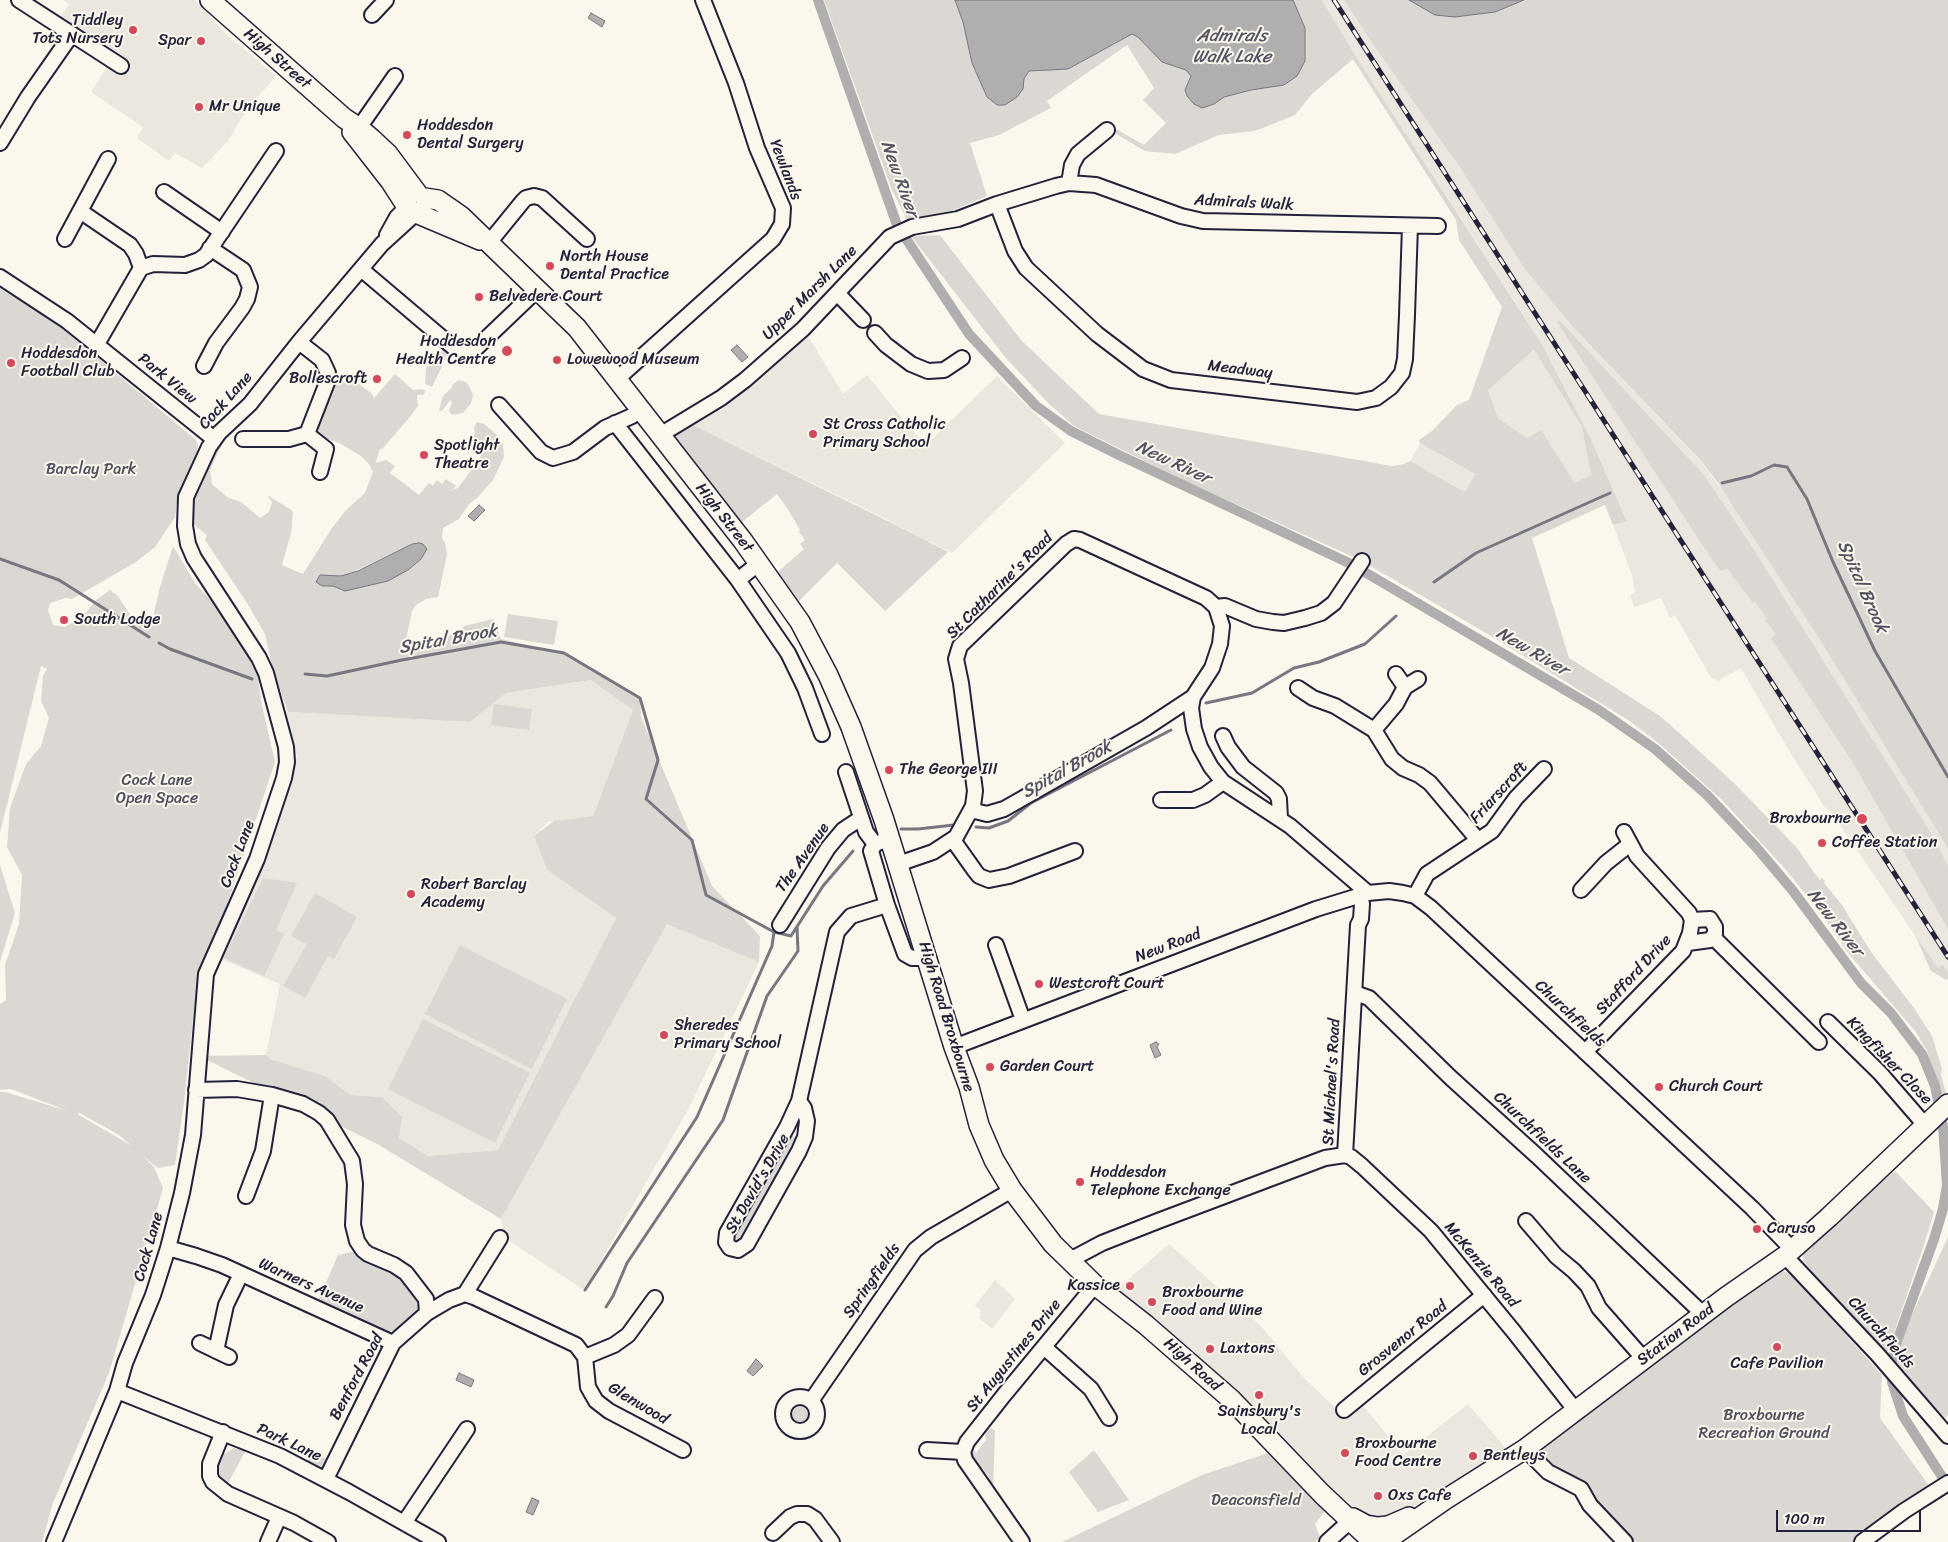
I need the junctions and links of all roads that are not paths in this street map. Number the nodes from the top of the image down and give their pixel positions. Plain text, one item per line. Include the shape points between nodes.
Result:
1 (19, 0) edge
2 (210, 0) edge
3 (386, 0) edge
4 (703, 0) edge
5 (372, 15) dead end
6 (72, 34) junction
7 (121, 66) dead end
8 (396, 76) dead end
9 (352, 127) junction
10 (1107, 130) dead end
11 (0, 143) edge
12 (276, 150) dead end
13 (108, 159) dead end
14 (1069, 183) junction
15 (164, 192) dead end
16 (415, 204) junction
17 (997, 204) junction
18 (80, 212) junction
19 (1410, 226) junction
20 (1438, 226) dead end
21 (222, 232) junction
22 (65, 239) dead end
23 (587, 239) dead end
24 (488, 244) junction
25 (210, 248) junction
26 (141, 268) junction
27 (361, 269) junction
28 (0, 276) edge
29 (535, 286) junction
30 (837, 294) junction
31 (863, 320) dead end
32 (875, 333) dead end
33 (299, 342) junction
34 (97, 344) junction
35 (962, 358) dead end
36 (204, 366) dead end
37 (617, 379) junction
38 (499, 405) dead end
39 (641, 410) junction
40 (615, 423) junction
41 (307, 434) junction
42 (660, 435) junction
43 (214, 439) junction
44 (243, 439) dead end
45 (320, 472) dead end
46 (1362, 561) dead end
47 (759, 563) junction
48 (738, 580) junction
49 (1216, 607) junction
50 (1396, 674) dead end
51 (1418, 680) dead end
52 (1406, 687) junction
53 (1298, 688) dead end
54 (1193, 697) junction
55 (1374, 730) junction
56 (822, 734) dead end
57 (1223, 736) dead end
58 (1544, 769) dead end
59 (846, 772) dead end
60 (1223, 782) junction
61 (1161, 800) dead end
62 (971, 810) junction
63 (861, 818) junction
64 (1280, 818) junction
65 (953, 840) junction
66 (1478, 840) junction
67 (882, 842) junction
68 (1075, 851) dead end
69 (898, 864) junction
70 (1581, 890) dead end
71 (1364, 894) junction
72 (1415, 896) junction
73 (1343, 901) junction
74 (887, 905) junction
75 (1692, 920) junction
76 (780, 925) dead end
77 (1358, 925) junction
78 (1714, 938) junction
79 (1688, 942) junction
80 (996, 946) dead end
81 (927, 958) junction
82 (1355, 993) junction
83 (1023, 1020) junction
84 (1828, 1022) dead end
85 (1820, 1042) dead end
86 (954, 1047) junction
87 (1585, 1052) junction
88 (196, 1090) junction
89 (272, 1095) junction
90 (798, 1101) junction
91 (1939, 1112) edge
92 (787, 1127) junction
93 (806, 1137) junction
94 (1345, 1155) junction
95 (1012, 1190) junction
96 (246, 1196) dead end
97 (1526, 1221) dead end
98 (500, 1238) dead end
99 (168, 1248) junction
100 (1789, 1253) junction
101 (1070, 1260) junction
102 (241, 1274) junction
103 (1095, 1285) junction
104 (464, 1294) junction
105 (1484, 1295) junction
106 (655, 1298) dead end
107 (427, 1313) junction
108 (1703, 1314) junction
109 (200, 1343) dead end
110 (393, 1343) junction
111 (1044, 1347) junction
112 (585, 1358) junction
113 (1643, 1358) junction
114 (117, 1391) junction
115 (811, 1400) dead end
116 (1344, 1410) dead end
117 (1576, 1411) junction
118 (1109, 1418) dead end
119 (467, 1429) dead end
120 (223, 1432) junction
121 (1948, 1436) edge
122 (1525, 1449) junction
123 (683, 1450) dead end
124 (927, 1450) dead end
125 (963, 1452) junction
126 (326, 1479) junction
127 (1948, 1483) edge
128 (1446, 1499) junction
129 (1344, 1514) junction
130 (279, 1517) junction
131 (404, 1523) junction
132 (773, 1533) dead end
133 (1378, 1538) edge
134 (54, 1542) edge
135 (268, 1542) edge
136 (328, 1542) edge
137 (438, 1542) edge
138 (832, 1542) edge
139 (1022, 1542) edge
140 (1327, 1542) edge
141 (1413, 1542) edge
142 (1625, 1542) edge
143 (1862, 1542) edge

1 - 6 street
2 - 9 main road, High Street
3 - 5 street
4 - 37 street, Yewlands via 783,208 782,224 773,239
6 - 7 street
6 - 11 street
8 - 9 street
9 - 16 main road, High Street
10 - 14 street via 1078,154
12 - 21 street
13 - 18 street
14 - 17 street, Admirals Walk
14 - 19 street, Admirals Walk via 1104,187 1203,221
15 - 21 street
16 - 24 main road, High Street via 438,200 452,208
16 - 27 street, Cock Lane
17 - 19 street, Meadway via 1014,251 1026,268 1097,334 1142,368 1172,380 1357,402 1382,394 1402,373
17 - 30 street, Upper Marsh Lane via 958,219 912,227 890,237
18 - 22 street
18 - 26 street via 130,245
19 - 20 street, Admirals Walk
21 - 25 street
23 - 24 street via 542,198 534,196 523,201
24 - 29 main road, High Street
25 - 26 street via 202,258 190,264 153,264
25 - 36 street via 243,270 250,287 242,308 216,343
26 - 34 street
27 - 29 street via 453,347 465,352
27 - 33 street, Cock Lane
28 - 34 street, Park View via 43,303
29 - 37 main road, High Street via 586,338
30 - 31 street
30 - 42 street, Upper Marsh Lane via 745,380 702,411
32 - 35 street via 911,364 928,371 944,370
33 - 41 street via 322,360 328,373
33 - 43 street, Cock Lane via 250,404
34 - 43 street, Park View
37 - 39 main road, High Street
38 - 40 street via 540,452 553,458 573,452
39 - 40 street
39 - 42 main road, High Street
40 - 48 street
41 - 44 street via 289,438
41 - 45 street via 326,449
42 - 47 main road, High Street
43 - 88 street, Cock Lane via 186,497 188,544 266,673 287,762 257,859 206,974
46 - 49 street, St Catharine's Road via 1326,610 1288,622 1262,620 1225,606
47 - 48 street
47 - 67 main road, High Street via 800,622 841,702 876,796
48 - 56 street via 788,653 806,688
49 - 54 street via 1222,626 1220,644 1215,662
49 - 62 street, St Catharine's Road via 1206,598 1080,540 1066,544 958,650 956,659 974,791
50 - 52 street
51 - 52 street
52 - 55 street
53 - 55 street
54 - 60 street via 1193,719 1200,747
54 - 62 street via 1146,728 1004,809 987,814
55 - 66 street, Friarscroft via 1397,764 1425,778 1441,793
57 - 64 street via 1238,762 1276,793
58 - 66 street, Friarscroft via 1516,798 1497,825
59 - 63 street
60 - 61 street via 1193,800
60 - 64 street
62 - 65 street, St Catharine's Road
63 - 67 street via 868,836
63 - 76 street, The Avenue via 843,830 828,848
64 - 71 street
65 - 68 street via 975,871 988,880 1009,876
65 - 69 street, St Catharine's Road via 933,852
66 - 72 street, Friarscroft via 1427,874
67 - 69 main road, High Road Broxbourne
67 - 74 street via 871,851 871,855
69 - 81 main road, High Road Broxbourne
70 - 75 street via 1627,838 1637,856
71 - 72 street, Churchfields via 1390,891
71 - 73 street, New Road
71 - 77 street, St Michael's Road
72 - 87 street, Churchfields via 1432,908
73 - 77 street
73 - 83 street, New Road
74 - 81 street via 905,954 912,958
74 - 90 street, St David's Drive via 851,916 836,932
75 - 78 street via 1710,919 1715,927
75 - 79 street, Stafford Drive
77 - 82 street, St Michael's Road
78 - 79 street, Stafford Drive via 1705,942
78 - 85 street
79 - 87 street, Stafford Drive via 1683,951
80 - 83 street
81 - 86 main road, High Road Broxbourne
82 - 94 street, St Michael's Road
82 - 108 street, Churchfields Lane via 1369,998
83 - 86 street, New Road
84 - 91 street, Kingfisher Close via 1905,1102
86 - 95 main road, High Road Broxbourne via 969,1086 979,1126
87 - 100 street, Churchfields via 1752,1208
88 - 89 street via 237,1089
88 - 99 street, Cock Lane via 193,1136
89 - 96 street via 263,1151
89 - 107 street via 303,1104 327,1120 352,1161 356,1241 368,1254 406,1274 426,1299
90 - 92 street, St David's Drive
90 - 93 street, St David's Drive via 804,1108 807,1121
91 - 100 main road, Station Road
92 - 93 street, St David's Drive
92 - 93 street, St David's Drive via 728,1233 726,1242 730,1248 738,1250 747,1244
94 - 101 street, St Michael's Road via 1325,1158 1158,1221 1102,1243
94 - 105 street, McKenzie Road via 1362,1166 1426,1226
95 - 101 main road, High Road via 1053,1244
95 - 115 street, Springfields via 931,1237 915,1250
97 - 113 street via 1588,1286 1599,1308
98 - 104 street
99 - 102 street, Warners Avenue
99 - 114 street, Cock Lane
100 - 108 main road, Station Road
100 - 121 street, Churchfields
101 - 103 main road, High Road
102 - 109 street, Warners Avenue via 226,1305 222,1354
102 - 110 street, Warners Avenue
103 - 111 street, St Augustines Drive
103 - 129 main road, High Road via 1232,1400
104 - 107 street, Benford Road
104 - 112 street via 576,1345
105 - 116 street, Grosvenor Road
105 - 117 street, McKenzie Road
106 - 112 street via 628,1335
107 - 110 street, Benford Road
108 - 113 main road, Station Road
110 - 126 street, Benford Road
111 - 118 street via 1091,1389
111 - 125 street, St Augustines Drive via 967,1442
112 - 123 street, Glenwood via 588,1388 596,1401
113 - 117 main road, Station Road
114 - 120 street, Park Lane
114 - 134 street, Cock Lane
117 - 122 main road, Station Road
119 - 131 street
120 - 126 street, Park Lane
120 - 130 street via 210,1464 210,1476 228,1494
122 - 128 main road, Station Road
122 - 142 street via 1548,1472 1581,1489 1590,1505
124 - 125 street
125 - 139 street via 965,1460
126 - 131 street, Park Lane
127 - 143 street
128 - 133 main road, Station Road
128 - 141 main road via 1422,1524
129 - 133 main road, High Road
129 - 140 street
130 - 135 street
130 - 136 street
131 - 137 street, Park Lane
132 - 138 street via 793,1515 807,1514

